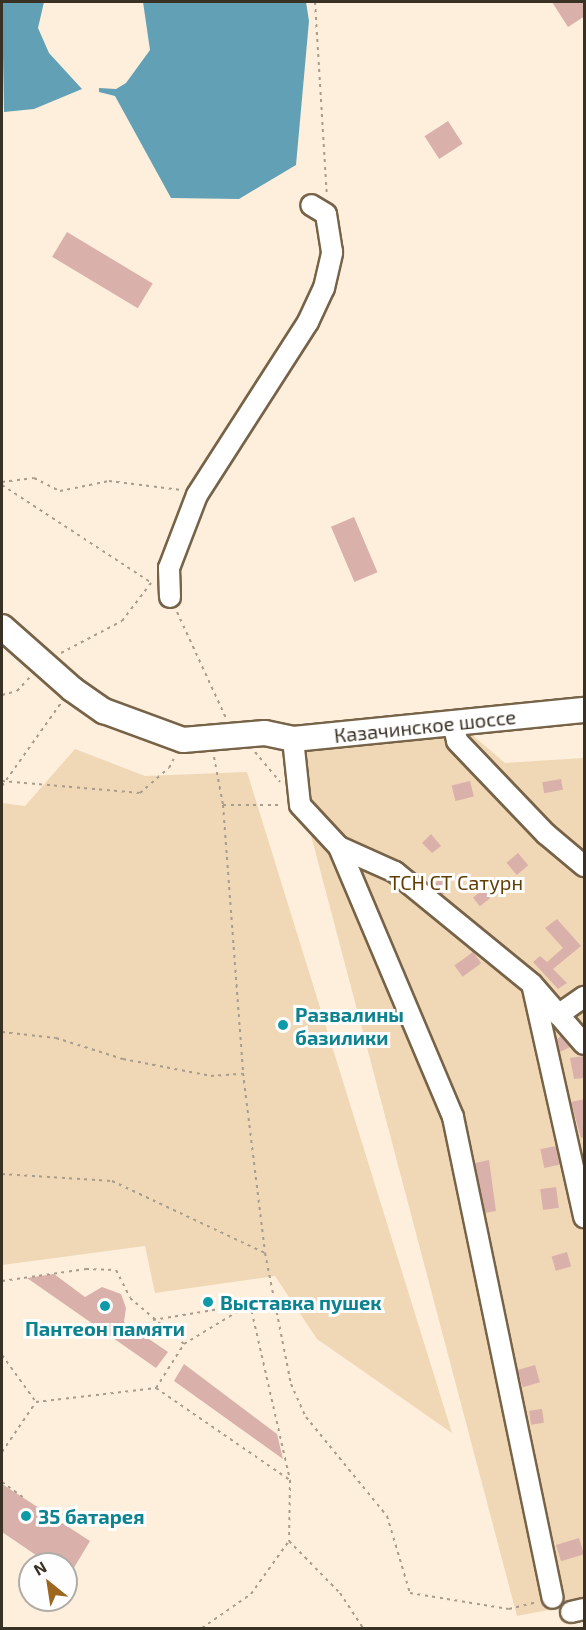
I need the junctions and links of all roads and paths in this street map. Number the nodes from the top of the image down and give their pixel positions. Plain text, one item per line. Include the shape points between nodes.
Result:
1 (315, 2) edge
2 (318, 209) joint
3 (2, 483) edge
4 (201, 489) junction
5 (152, 583) junction
6 (170, 597) junction
7 (2, 627) edge
8 (43, 663) junction
9 (72, 689) junction
10 (2, 695) edge
11 (585, 710) edge
12 (453, 723) junction
13 (254, 735) junction
14 (211, 739) junction
15 (293, 739) junction
16 (183, 740) junction
17 (3, 781) edge
18 (2, 786) edge
19 (223, 804) junction
20 (300, 805) junction
21 (339, 847) junction
22 (585, 866) edge
23 (532, 984) junction
24 (585, 997) edge
25 (558, 1015) junction
26 (2, 1032) edge
27 (585, 1044) edge
28 (243, 1073) junction
29 (2, 1174) edge
30 (585, 1217) edge
31 (265, 1253) junction
32 (2, 1281) edge
33 (250, 1304) junction
34 (153, 1320) junction
35 (184, 1344) junction
36 (2, 1355) edge
37 (156, 1389) junction
38 (36, 1402) junction
39 (2, 1452) edge
40 (290, 1480) junction
41 (2, 1482) edge
42 (25, 1499) dead end
43 (289, 1541) junction
44 (553, 1598) joint
45 (202, 1629) edge
46 (363, 1629) edge

1 - 2 path via 328,175
2 - 4 street via 332,252 324,288 308,322
3 - 4 path via 34,478 60,491 109,481 174,490
3 - 5 path
4 - 6 street via 169,568
5 - 6 path
5 - 8 path via 122,621
6 - 13 path via 220,710
7 - 8 main road
8 - 9 main road
8 - 10 path via 17,691
9 - 16 main road via 104,711
9 - 17 path
11 - 12 main road, Казачинское шоссе
12 - 15 main road, Казачинское шоссе
12 - 22 street via 457,741 546,834
13 - 14 main road, Казачинское шоссе
13 - 15 main road, Казачинское шоссе
13 - 20 path
14 - 16 main road, Казачинское шоссе
14 - 19 path
15 - 20 street
16 - 17 path via 169,768 140,793
17 - 18 path
19 - 20 path
19 - 28 path
20 - 21 street
21 - 23 street via 395,872
21 - 44 street via 453,1117
23 - 25 street
23 - 30 street
24 - 25 street
25 - 27 street
26 - 28 path via 56,1038 123,1059 211,1076
28 - 31 path
29 - 31 path via 112,1181
31 - 44 path via 291,1384 306,1416 387,1516 410,1593 509,1609
32 - 34 path via 86,1269 116,1270 130,1298
33 - 34 path
33 - 35 path
33 - 40 path
34 - 35 path
35 - 37 path
36 - 38 path
37 - 38 path
37 - 40 path
38 - 39 path
40 - 43 path
41 - 42 path
43 - 45 path via 251,1594
43 - 46 path via 340,1593

